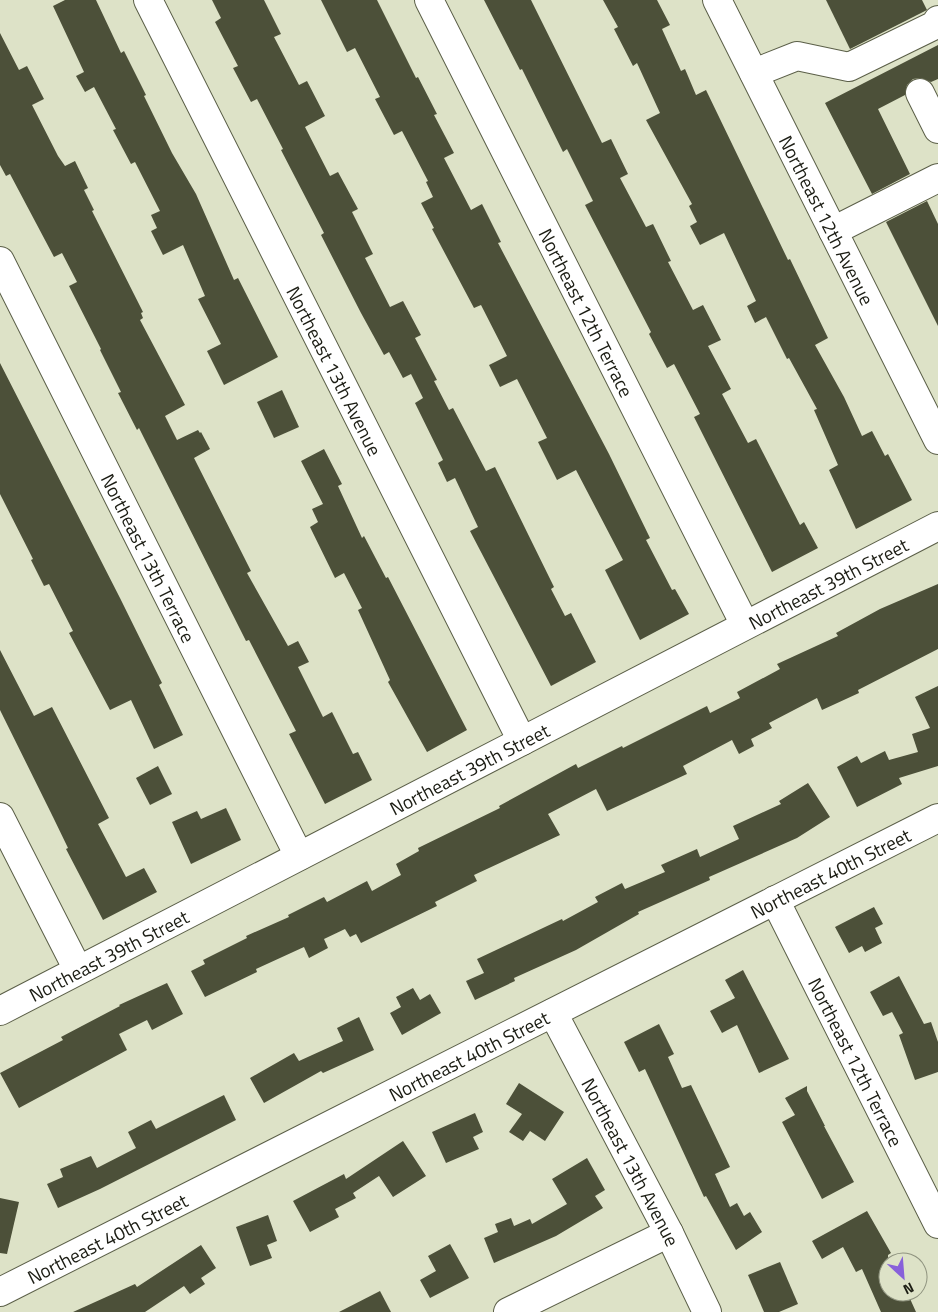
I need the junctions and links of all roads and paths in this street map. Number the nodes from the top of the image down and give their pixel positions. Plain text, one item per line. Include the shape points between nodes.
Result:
1 (148, 0) edge
2 (429, 0) edge
3 (717, 0) edge
4 (938, 20) edge
5 (754, 73) junction
6 (920, 93) dead end
7 (938, 129) edge
8 (938, 178) edge
9 (833, 231) junction
10 (0, 261) edge
11 (938, 440) edge
12 (938, 526) edge
13 (745, 625) junction
14 (522, 741) junction
15 (0, 817) edge
16 (938, 818) edge
17 (300, 856) junction
18 (775, 900) junction
19 (78, 970) junction
20 (0, 1011) edge
21 (553, 1013) junction
22 (938, 1224) edge
23 (669, 1233) junction
24 (0, 1292) edge
25 (508, 1312) edge
26 (707, 1312) edge

1 - 14 street, Northeast 13th Avenue
2 - 13 street, Northeast 12th Terrace
3 - 5 street, Northeast 12th Avenue
4 - 5 street via 935,25 849,67 797,56
5 - 9 street, Northeast 12th Avenue
6 - 7 street
8 - 9 street
9 - 11 street, Northeast 12th Avenue
10 - 17 street, Northeast 13th Terrace
12 - 13 street, Northeast 39th Street
13 - 14 street, Northeast 39th Street
14 - 17 street, Northeast 39th Street
15 - 19 street
16 - 18 street, Northeast 40th Street
17 - 19 street, Northeast 39th Street
18 - 21 street, Northeast 40th Street
18 - 22 street, Northeast 12th Terrace
19 - 20 street, Northeast 39th Street
21 - 23 street, Northeast 13th Avenue
21 - 24 street, Northeast 40th Street
23 - 25 street
23 - 26 street, Northeast 13th Avenue

